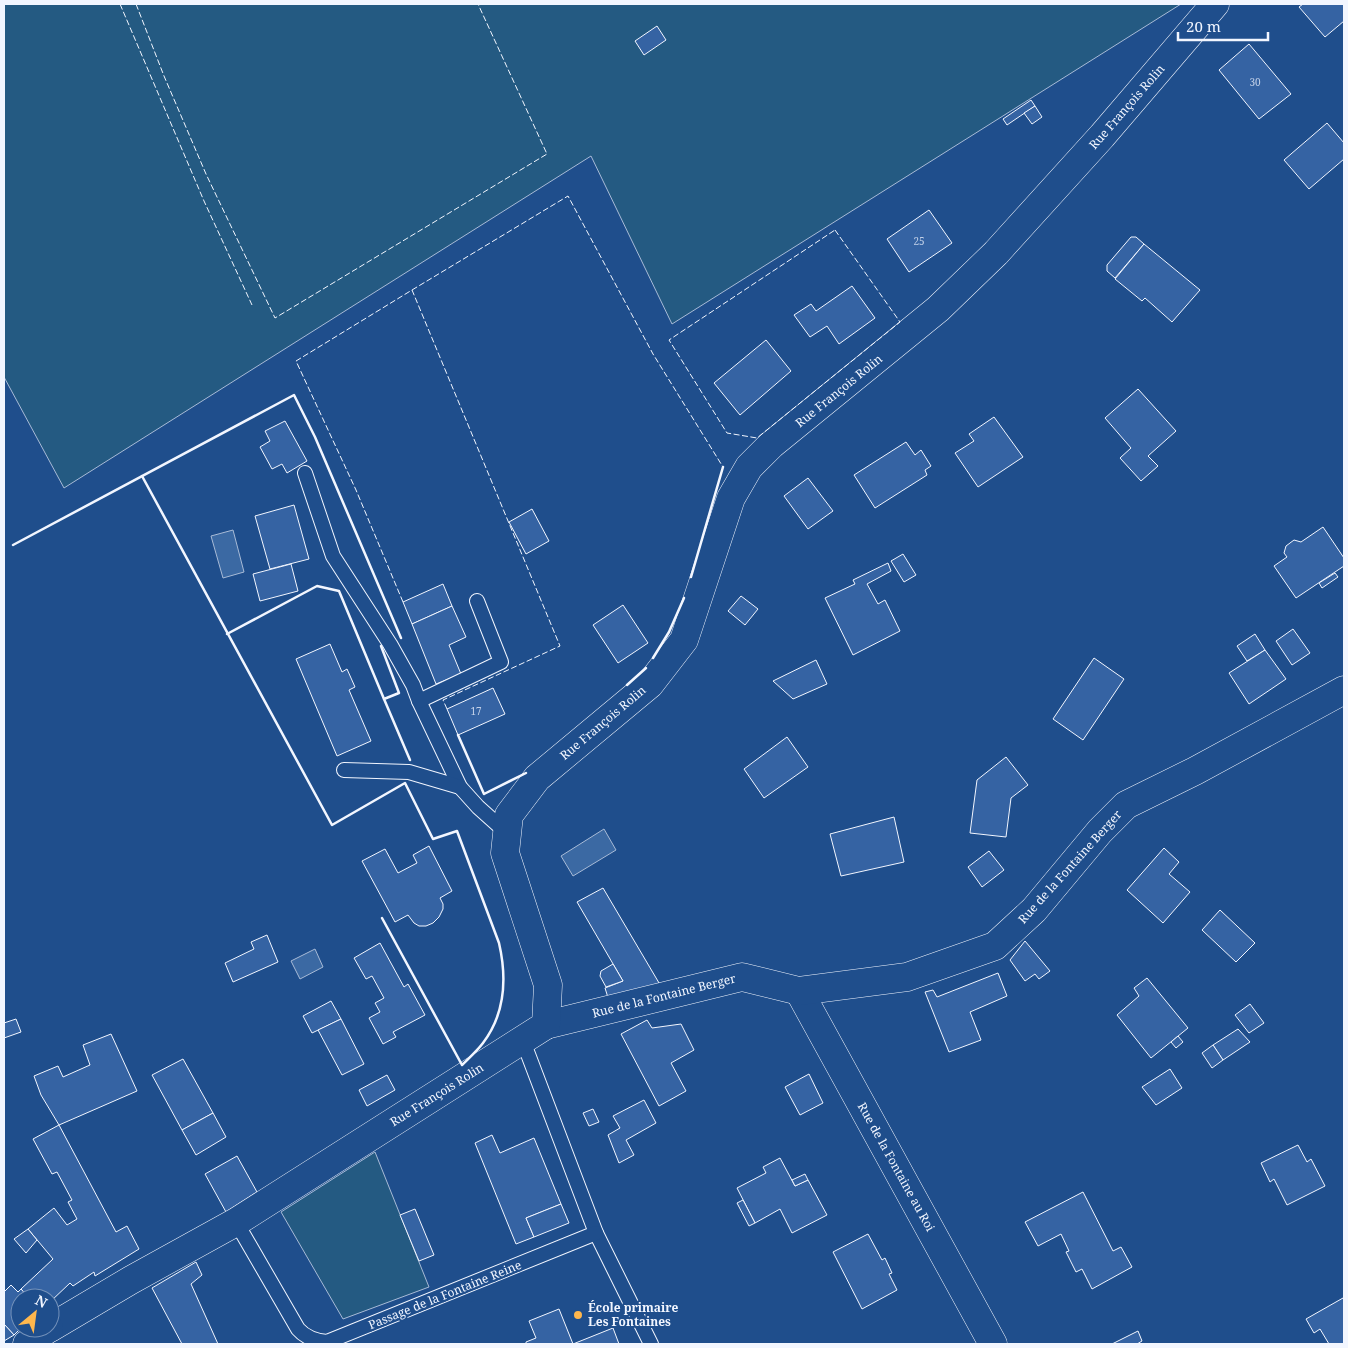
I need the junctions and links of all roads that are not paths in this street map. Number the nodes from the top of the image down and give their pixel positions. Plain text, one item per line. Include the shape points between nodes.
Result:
1 (1215, 4) edge
2 (305, 473) dead end
3 (477, 601) dead end
4 (1344, 690) edge
5 (419, 701) junction
6 (344, 770) dead end
7 (460, 787) junction
8 (507, 833) junction
9 (799, 991) junction
10 (546, 1025) junction
11 (523, 1041) junction
12 (236, 1222) junction
13 (596, 1233) junction
14 (60, 1322) edge
15 (651, 1344) edge
16 (993, 1344) edge

1 - 8 street, Rue François Rolin via 996,253 938,309 771,445 749,467 731,498 684,640 650,684 537,778 509,815
2 - 5 lane via 333,556 390,644
3 - 5 lane via 501,662
4 - 9 street, Rue de la Fontaine Berger via 1126,805 1034,910 995,946 907,977
5 - 7 lane
6 - 7 lane via 409,772
7 - 8 lane
8 - 10 street, Rue François Rolin via 505,853 548,985
9 - 10 street, Rue de la Fontaine Berger via 742,977
9 - 16 street, Rue de la Fontaine au Roi
10 - 11 street, Rue François Rolin
11 - 12 street, Rue François Rolin
11 - 13 lane
12 - 13 lane, Passage de la Fontaine Reine via 298,1329 309,1338 328,1342
12 - 14 street, Rue François Rolin
13 - 15 lane

